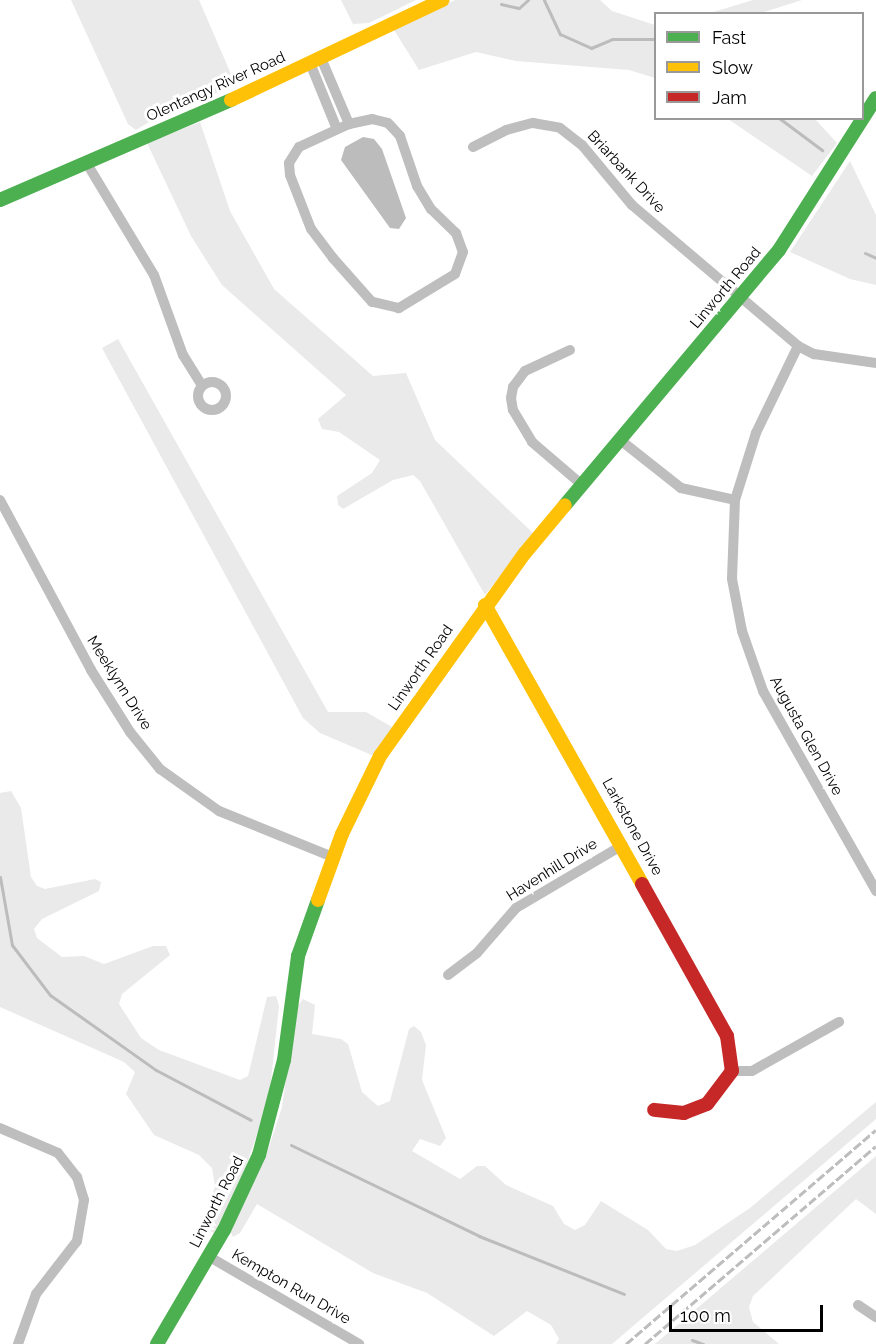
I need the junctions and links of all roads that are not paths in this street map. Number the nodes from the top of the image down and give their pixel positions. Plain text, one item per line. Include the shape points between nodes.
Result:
1 (442, 0) edge
2 (315, 61) junction
3 (874, 102) edge
4 (864, 118) edge
5 (862, 120) edge
6 (349, 124) junction
7 (337, 129) junction
8 (473, 147) dead end
9 (86, 162) junction
10 (0, 200) edge
11 (739, 299) junction
12 (798, 346) junction
13 (570, 350) dead end
14 (876, 363) edge
15 (202, 386) dead end
16 (619, 439) junction
17 (581, 484) junction
18 (0, 500) edge
19 (735, 500) junction
20 (486, 605) junction
21 (623, 845) junction
22 (333, 857) junction
23 (876, 891) edge
24 (448, 975) dead end
25 (839, 1022) dead end
26 (732, 1071) junction
27 (654, 1110) dead end
28 (0, 1128) edge
29 (208, 1256) junction
30 (858, 1305) dead end
31 (876, 1317) edge
32 (18, 1344) edge
33 (157, 1344) edge
34 (359, 1344) edge

1 - 2 main road, Olentangy River Road
2 - 6 street
2 - 7 street
2 - 9 main road, Olentangy River Road
3 - 4 main road, Linworth Road
5 - 11 main road, Linworth Road via 779,250
6 - 7 street
6 - 7 street via 372,118 394,128 417,186 461,242 462,261 455,274 408,304 380,307 362,293 311,230 290,175 289,162 299,147
8 - 11 street, Briarbank Drive via 506,130 533,123 560,128 582,145 632,205
9 - 10 main road, Olentangy River Road
9 - 15 street via 154,275 183,355
11 - 12 street, Briarbank Drive
11 - 16 main road, Linworth Road
12 - 14 street, Briarbank Drive via 814,354
12 - 19 street, Augusta Glen Drive via 756,433
13 - 17 street via 525,371 513,387 511,398 513,410 532,442
16 - 17 main road, Linworth Road
16 - 19 street via 681,488
17 - 20 main road, Linworth Road
18 - 22 street, Meeklynn Drive via 91,670 130,732 160,769 219,811
19 - 23 street, Augusta Glen Drive via 732,579 752,665
20 - 21 main road, Larkstone Drive
20 - 22 main road, Linworth Road via 381,756
21 - 24 street, Havenhill Drive via 516,908 477,953
21 - 26 main road, Larkstone Drive via 713,1005 727,1036
22 - 29 main road, Linworth Road via 298,956 271,1122 247,1184
25 - 26 street via 752,1071
26 - 27 main road via 707,1104 675,1114
28 - 32 street via 58,1153 77,1177 84,1200 77,1241 36,1294
29 - 33 main road, Linworth Road
29 - 34 street, Kempton Run Drive
30 - 31 street

